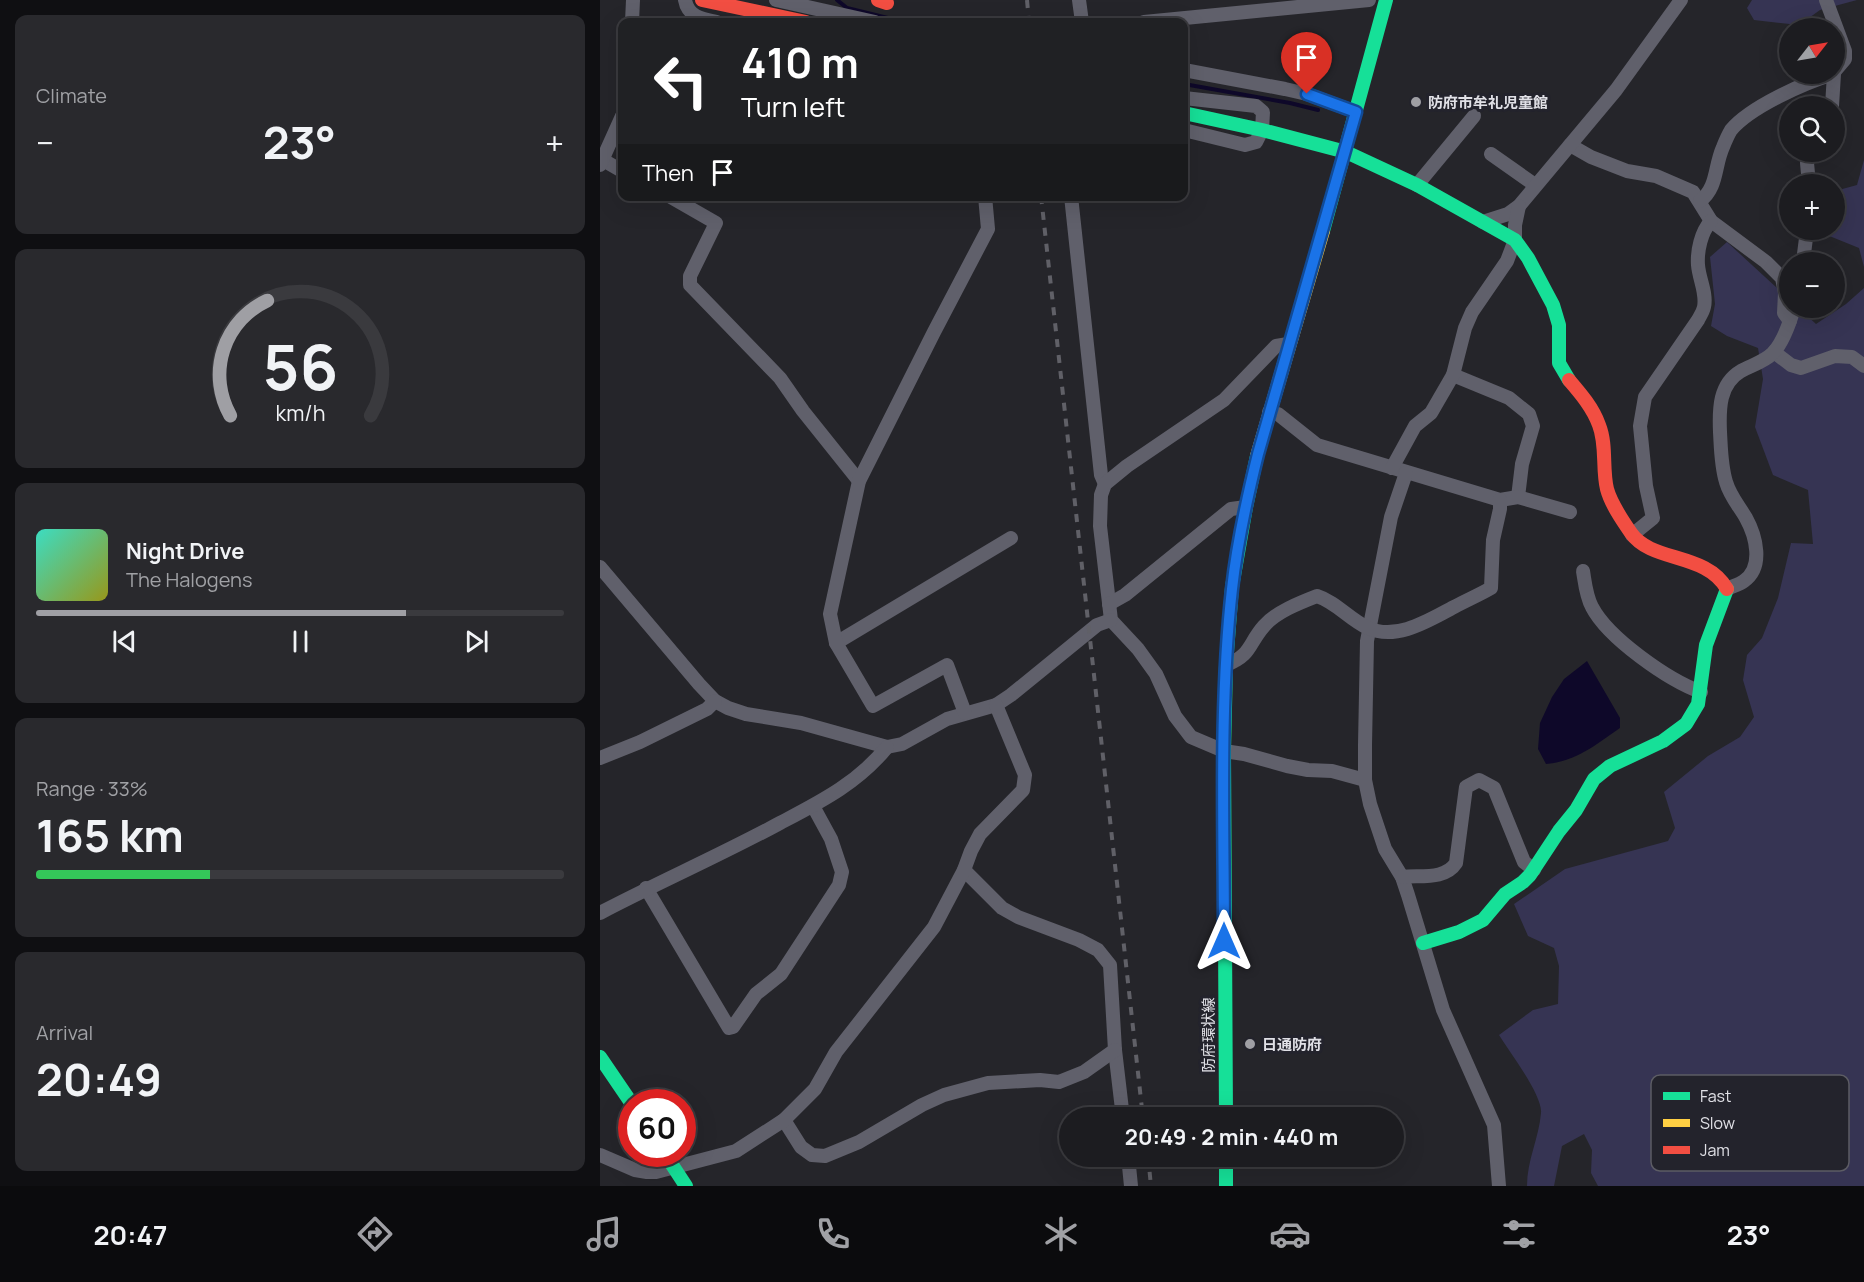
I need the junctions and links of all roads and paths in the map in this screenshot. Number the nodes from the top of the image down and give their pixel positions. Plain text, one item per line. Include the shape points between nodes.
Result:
1 (633, 0) edge
2 (685, 0) edge
3 (702, 0) edge
4 (776, 0) edge
5 (1079, 0) edge
6 (1369, 0) edge
7 (1681, 0) edge
8 (1826, 0) edge
9 (1383, 1) edge
10 (1323, 2) edge
11 (833, 12) edge
12 (632, 18) edge
13 (698, 18) edge
14 (787, 18) edge
15 (858, 18) edge
16 (1081, 18) edge
17 (1180, 18) edge
18 (1833, 18) edge
19 (1188, 71) edge
20 (1807, 84) edge
21 (1188, 98) edge
22 (1356, 112) junction
23 (1188, 114) edge
24 (1474, 116) dead end
25 (618, 125) edge
26 (1262, 130) junction
27 (1188, 131) edge
28 (1570, 144) junction
29 (1346, 152) junction
30 (1491, 154) dead end
31 (601, 162) edge
32 (618, 169) edge
33 (1417, 185) junction
34 (1535, 185) junction
35 (678, 201) edge
36 (986, 201) edge
37 (1072, 201) edge
38 (1700, 201) junction
39 (1519, 206) junction
40 (1711, 221) junction
41 (1483, 222) junction
42 (1515, 240) junction
43 (1779, 275) edge
44 (1790, 318) edge
45 (1288, 345) junction
46 (1774, 352) junction
47 (1864, 366) edge
48 (1453, 375) junction
49 (1269, 412) junction
50 (1392, 468) junction
51 (1406, 472) junction
52 (859, 481) junction
53 (1106, 484) junction
54 (1518, 497) junction
55 (1500, 500) junction
56 (1246, 507) junction
57 (1570, 512) dead end
58 (1632, 535) junction
59 (1011, 538) dead end
60 (600, 567) edge
61 (1583, 571) dead end
62 (1727, 589) junction
63 (1109, 604) junction
64 (1111, 620) junction
65 (1369, 628) junction
66 (836, 643) junction
67 (1226, 665) junction
68 (1701, 692) junction
69 (715, 701) junction
70 (996, 705) junction
71 (965, 713) junction
72 (887, 747) junction
73 (1224, 752) junction
74 (600, 758) edge
75 (1365, 780) junction
76 (813, 806) junction
77 (964, 870) junction
78 (1534, 870) junction
79 (1402, 877) junction
80 (646, 888) junction
81 (600, 913) edge
82 (1423, 943) junction
83 (1115, 1050) junction
84 (600, 1057) edge
85 (622, 1089) edge
86 (1122, 1107) edge
87 (1226, 1107) edge
88 (784, 1120) junction
89 (600, 1155) edge
90 (696, 1161) edge
91 (618, 1162) edge
92 (633, 1167) edge
93 (674, 1167) joint
94 (1129, 1167) edge
95 (1226, 1167) edge
96 (686, 1186) edge
97 (1131, 1186) edge
98 (1226, 1186) edge
99 (1499, 1186) edge

1 - 12 street
2 - 13 street via 687,8
3 - 14 street
4 - 11 street
5 - 16 street
6 - 10 street
7 - 28 street via 1616,90
8 - 18 street
9 - 22 street, 防府環状線
10 - 17 street
11 - 15 street
19 - 22 street via 1307,94
20 - 38 street via 1752,113 1731,130 1721,149 1710,194
21 - 26 street via 1256,106 1263,112
22 - 29 street, 防府環状線
23 - 26 street
24 - 33 street
25 - 31 street
26 - 27 street via 1256,142 1245,145
26 - 29 street
28 - 34 street
28 - 38 street via 1591,157 1627,171 1656,176 1693,192
29 - 33 street
29 - 45 street, 防府環状線
30 - 34 street
31 - 32 street
33 - 41 street
34 - 39 street
35 - 52 street via 716,223 690,276 690,285 780,378
36 - 52 street via 988,229
37 - 53 street via 1101,475
38 - 40 street
39 - 41 street
39 - 42 street
40 - 43 street
40 - 58 street via 1699,246 1704,307 1645,397 1641,426 1653,518
41 - 42 street
42 - 48 street via 1507,261 1472,312
42 - 58 street via 1553,305 1559,363 1600,427 1607,489
44 - 46 street
45 - 49 street, 防府環状線
45 - 53 street via 1276,346 1224,400
46 - 47 street via 1791,366 1801,368 1835,356 1852,357
46 - 62 street via 1739,372 1726,384 1721,398 1726,482 1753,532 1756,552 1755,567 1744,581
48 - 50 street via 1431,413 1415,426
48 - 54 street via 1509,398 1530,414 1533,426
49 - 50 street via 1278,414 1317,445
49 - 56 street, 防府環状線
50 - 51 street
51 - 55 street
51 - 65 street via 1391,517
52 - 66 street via 830,614
53 - 63 street via 1101,495 1100,526
54 - 55 street
54 - 57 street
55 - 65 street via 1491,588 1406,630 1379,632
56 - 63 street via 1231,509
56 - 67 street, 防府環状線 via 1232,587
58 - 62 street via 1641,544 1707,568
59 - 66 street
60 - 69 street
61 - 68 street via 1593,609 1617,638 1669,676
62 - 68 street via 1704,654
63 - 64 street
64 - 70 street via 1096,625
64 - 73 street via 1150,666 1175,716 1191,737
65 - 67 street via 1317,596 1275,617 1246,653
65 - 75 street
66 - 71 street via 873,706 946,666
67 - 73 street, 防府環状線
68 - 78 street via 1696,710 1681,730 1634,753 1592,781
69 - 72 street via 746,714 801,723
69 - 74 street via 707,709
70 - 71 street
70 - 77 street via 1025,775 1023,790 980,834
71 - 72 street via 902,744
72 - 76 street via 852,782
73 - 75 street
73 - 87 street, 防府環状線
75 - 79 street via 1385,849
76 - 80 street
76 - 80 street via 831,839 842,872 839,885 781,974 756,994 729,1028
77 - 83 street via 1002,908 1098,950 1110,965
77 - 88 street via 934,927 836,1052 814,1089
78 - 79 street via 1524,862 1494,788 1479,780 1466,787 1452,870 1441,876
78 - 82 street via 1523,883 1504,894 1477,924
79 - 82 street
80 - 81 street
82 - 99 street via 1443,1010 1494,1125
83 - 86 street
83 - 88 street via 1084,1072 1059,1082 988,1083 944,1095 859,1142 825,1156 812,1155 801,1147
84 - 85 street
88 - 90 street via 736,1151
89 - 91 street
92 - 93 street via 656,1172
93 - 96 street
94 - 97 street
95 - 98 street

